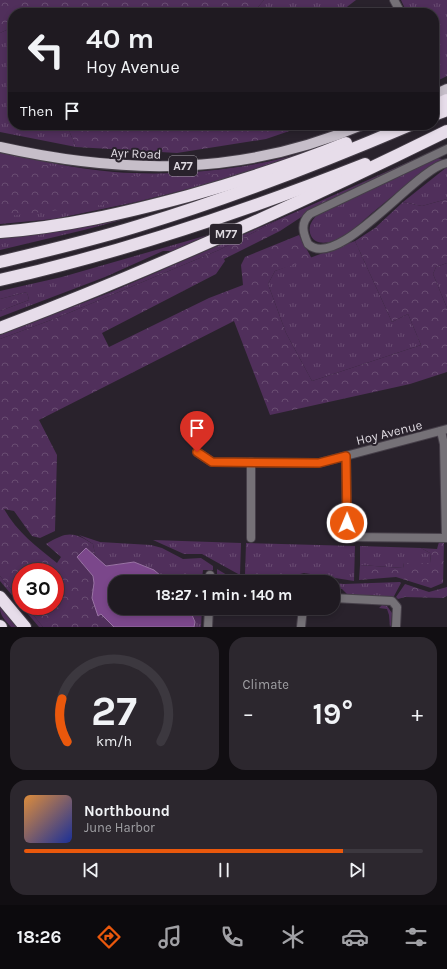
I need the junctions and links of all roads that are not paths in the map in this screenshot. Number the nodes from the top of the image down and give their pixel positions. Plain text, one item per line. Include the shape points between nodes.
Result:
1 (348, 130) edge
2 (376, 130) edge
3 (398, 130) edge
4 (447, 130) edge
5 (0, 147) edge
6 (447, 149) edge
7 (447, 163) edge
8 (0, 232) edge
9 (0, 262) edge
10 (0, 280) edge
11 (0, 328) edge
12 (444, 430) edge
13 (197, 452) dead end
14 (346, 456) junction
15 (252, 462) junction
16 (251, 538) dead end
17 (0, 597) edge
18 (340, 598) edge
19 (209, 615) edge
20 (302, 615) edge
21 (25, 627) edge
22 (208, 627) edge
23 (301, 627) edge
24 (396, 627) edge

1 - 5 main road, Ayr Road / A77 via 267,155 190,166 92,164
2 - 8 highway via 289,165 207,190 96,220
3 - 9 highway via 197,208 136,227
4 - 10 highway, M77 via 242,211 73,263
4 - 11 highway, M77 via 347,181 179,255
6 - 7 street via 310,214 304,223 304,235 308,244 316,249 322,248 354,234 373,221 419,179 439,165
12 - 14 street, Hoy Avenue
12 - 14 street via 446,538 347,537
13 - 15 street, Hoy Avenue via 212,462
14 - 15 street, Hoy Avenue via 319,463
15 - 16 street
17 - 21 highway
18 - 24 street via 392,601 397,607
19 - 22 street
20 - 23 street

